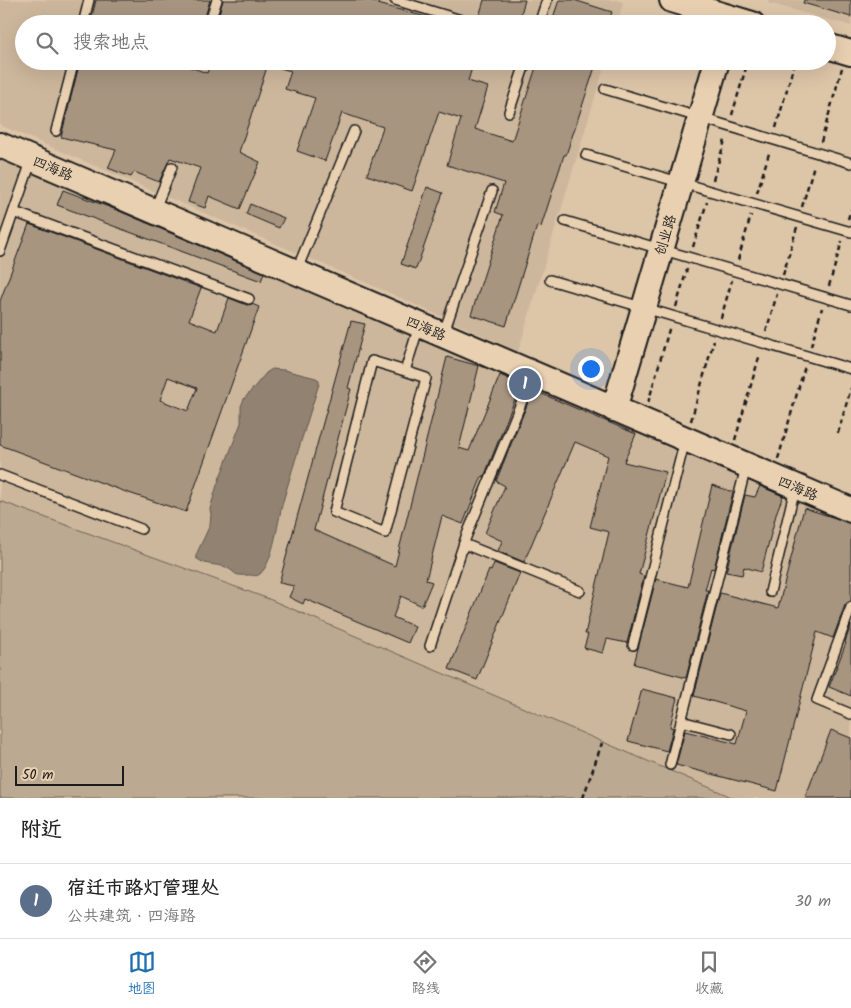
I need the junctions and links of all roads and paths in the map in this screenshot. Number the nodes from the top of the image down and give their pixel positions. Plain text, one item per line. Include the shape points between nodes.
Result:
1 (89, 0) edge
2 (217, 0) edge
3 (395, 0) edge
4 (547, 0) edge
5 (672, 0) edge
6 (414, 3) edge
7 (85, 15) edge
8 (212, 15) edge
9 (448, 15) edge
10 (542, 15) edge
11 (733, 15) edge
12 (842, 50) edge
13 (72, 70) edge
14 (523, 70) edge
15 (714, 70) edge
16 (745, 70) edge
17 (792, 70) edge
18 (605, 89) dead end
19 (509, 112) dead end
20 (700, 118) junction
21 (729, 126) junction
22 (56, 131) dead end
23 (354, 131) dead end
24 (773, 139) junction
25 (0, 145) edge
26 (818, 153) junction
27 (586, 155) dead end
28 (32, 159) junction
29 (851, 163) edge
30 (172, 166) dead end
31 (681, 183) junction
32 (492, 190) dead end
33 (710, 191) junction
34 (754, 204) junction
35 (851, 210) edge
36 (154, 211) junction
37 (14, 212) junction
38 (799, 217) junction
39 (565, 221) dead end
40 (848, 232) edge
41 (661, 249) junction
42 (0, 251) edge
43 (690, 258) junction
44 (735, 270) junction
45 (296, 272) junction
46 (550, 280) dead end
47 (780, 284) junction
48 (826, 297) junction
49 (249, 299) dead end
50 (851, 305) edge
51 (644, 308) junction
52 (673, 316) junction
53 (419, 325) junction
54 (717, 330) junction
55 (443, 335) junction
56 (763, 343) junction
57 (808, 356) junction
58 (851, 369) edge
59 (405, 371) junction
60 (533, 374) junction
61 (851, 388) edge
62 (614, 409) junction
63 (642, 421) junction
64 (838, 433) dead end
65 (686, 439) junction
66 (738, 462) junction
67 (0, 475) edge
68 (772, 477) junction
69 (795, 486) junction
70 (851, 510) edge
71 (141, 529) dead end
72 (464, 544) junction
73 (580, 591) dead end
74 (770, 592) dead end
75 (851, 608) edge
76 (633, 645) dead end
77 (430, 646) dead end
78 (851, 714) edge
79 (681, 721) junction
80 (731, 734) dead end
81 (602, 744) dead end
82 (670, 765) dead end
83 (583, 798) edge

1 - 7 lane
2 - 8 lane
3 - 6 lane
4 - 10 lane
5 - 11 street
6 - 9 lane
12 - 26 path
13 - 22 lane
14 - 19 lane
15 - 20 street, 创业路
16 - 21 path
17 - 24 path
18 - 20 lane
20 - 21 lane
20 - 31 street, 创业路
21 - 24 lane
21 - 33 path
23 - 45 lane
24 - 26 lane
24 - 34 path
25 - 28 street, 四海路
26 - 29 lane
26 - 38 path
27 - 31 lane
28 - 36 street, 四海路
28 - 37 lane
30 - 36 lane
31 - 33 lane
31 - 41 street, 创业路
32 - 55 lane
33 - 34 lane
33 - 43 path
34 - 38 lane
34 - 44 path
35 - 40 path
36 - 45 street, 四海路
37 - 42 lane
37 - 49 lane
38 - 40 lane
38 - 47 path
39 - 41 lane
40 - 48 path
41 - 43 lane
41 - 51 street, 创业路
43 - 44 lane
43 - 52 path
44 - 47 lane
44 - 54 path
45 - 53 street, 四海路
46 - 51 lane
47 - 48 lane
47 - 56 path
48 - 50 lane
48 - 57 path
51 - 52 lane
51 - 62 street, 创业路
52 - 54 lane
52 - 63 path
53 - 55 street, 四海路
53 - 59 lane
54 - 56 lane
54 - 65 path
55 - 60 street, 四海路
56 - 57 lane
56 - 66 path
57 - 58 lane
57 - 68 path
59 - 59 lane via 426,378 386,532 334,512 372,361
60 - 62 street, 四海路
60 - 72 lane
61 - 64 path
62 - 63 street, 四海路
63 - 65 street, 四海路
65 - 66 street, 四海路
65 - 76 lane
66 - 68 street, 四海路
66 - 79 lane
67 - 71 lane
68 - 69 street, 四海路
69 - 70 street, 四海路
69 - 74 lane
72 - 73 lane
72 - 77 lane
75 - 78 lane via 817,700
79 - 80 lane
79 - 82 lane
81 - 83 path

